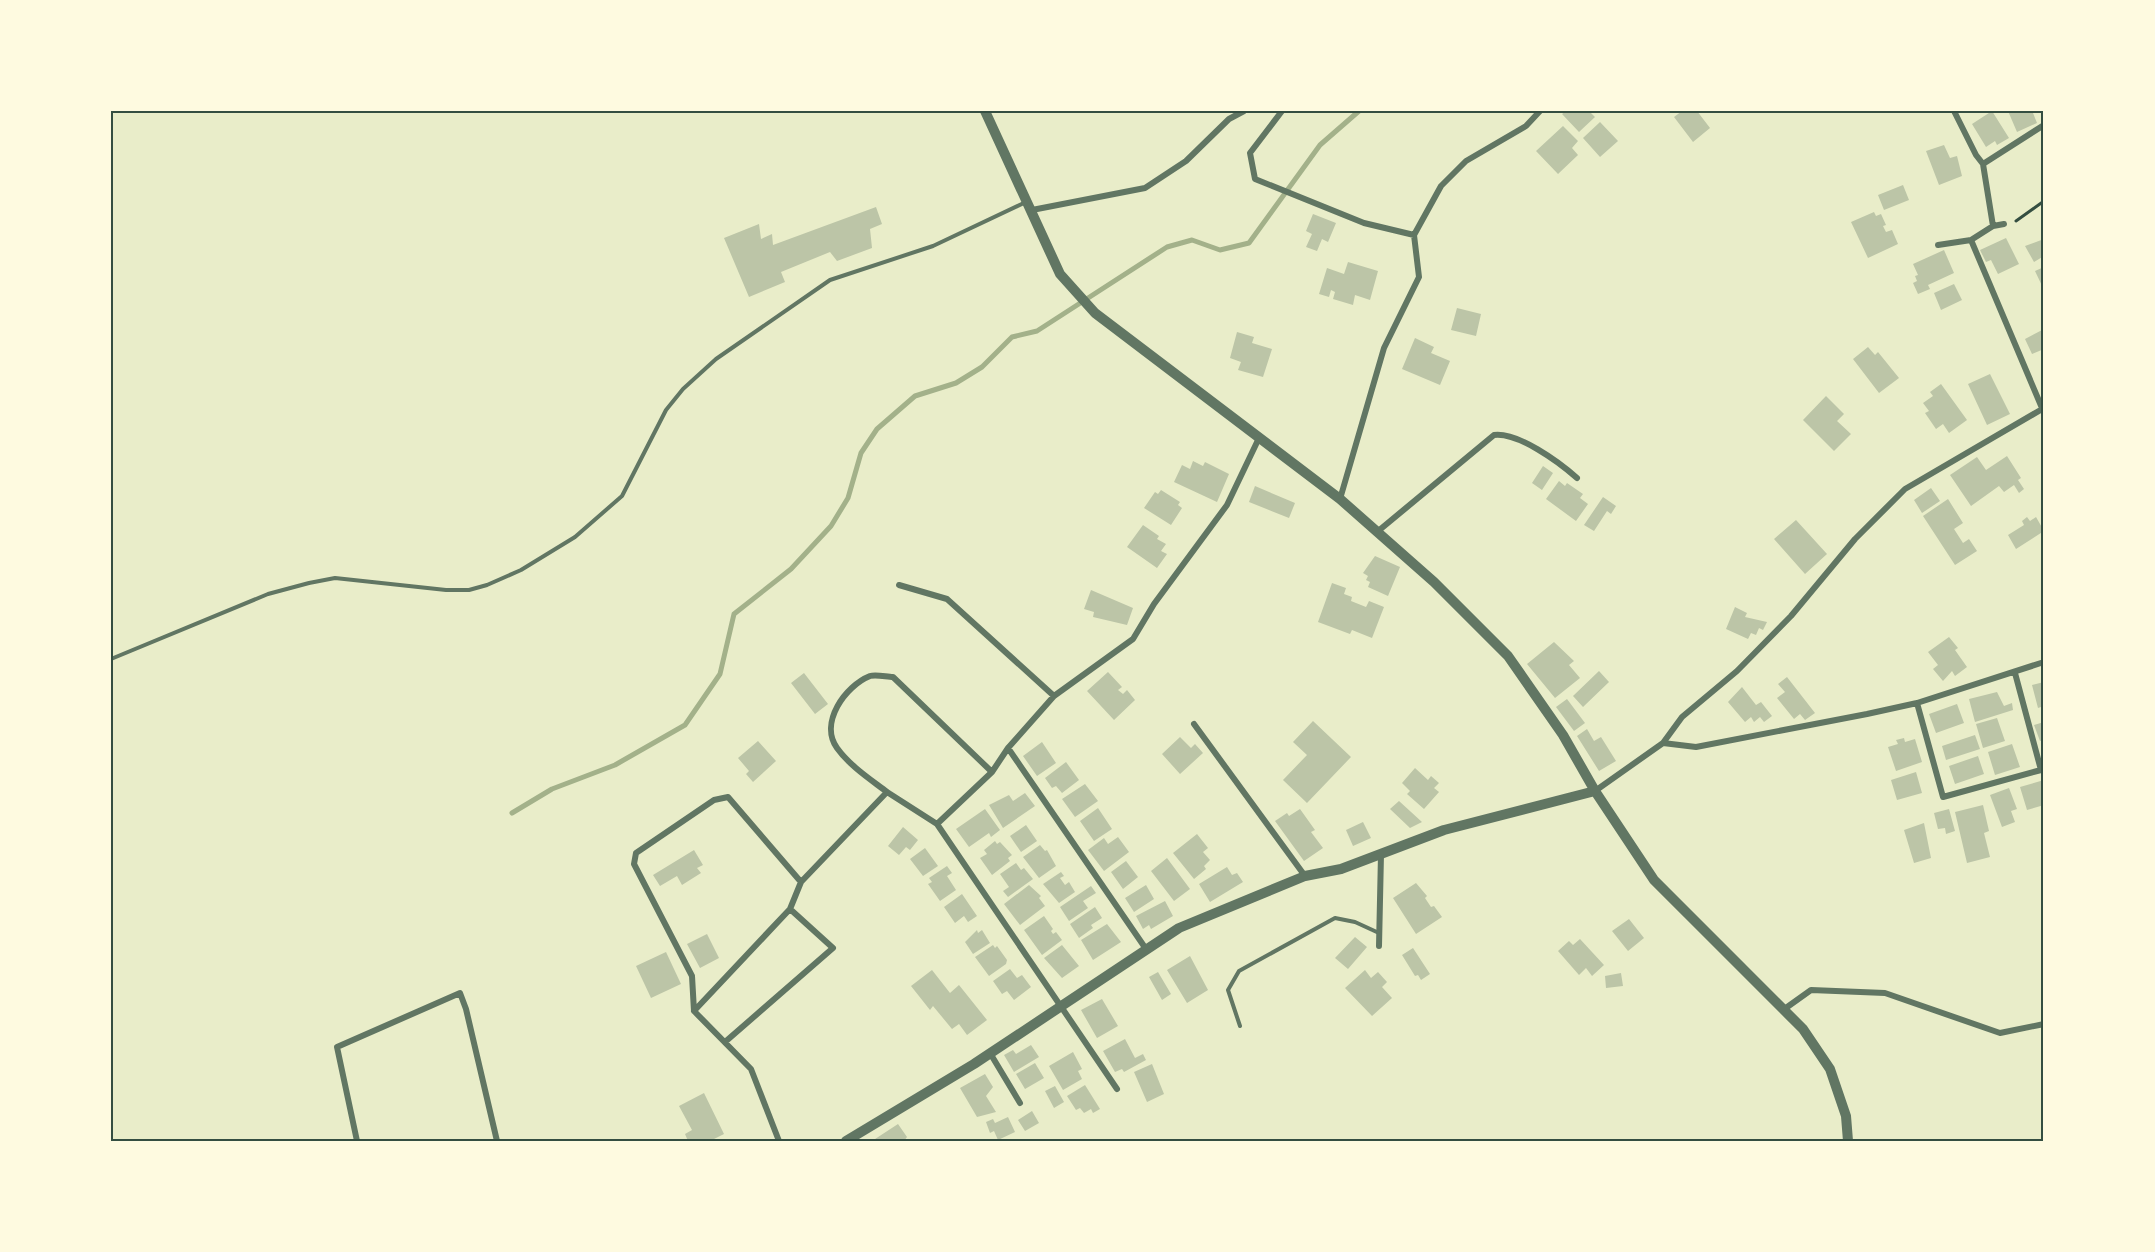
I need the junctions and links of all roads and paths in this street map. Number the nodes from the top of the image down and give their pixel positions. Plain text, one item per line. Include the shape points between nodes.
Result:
1 (985, 111) edge
2 (1244, 111) edge
3 (1282, 111) edge
4 (1540, 111) edge
5 (1954, 111) edge
6 (2044, 125) edge
7 (1983, 164) junction
8 (2044, 201) edge
9 (1030, 206) junction
10 (2004, 224) joint
11 (1993, 226) junction
12 (1414, 235) junction
13 (1971, 240) junction
14 (1938, 245) dead end
15 (2043, 408) edge
16 (1259, 438) junction
17 (1576, 478) dead end
18 (1340, 499) junction
19 (1377, 532) junction
20 (899, 585) dead end
21 (111, 659) edge
22 (2044, 662) edge
23 (2015, 673) junction
24 (1054, 696) junction
25 (1917, 703) junction
26 (1194, 724) dead end
27 (1663, 743) junction
28 (1008, 748) junction
29 (992, 772) junction
30 (1595, 791) junction
31 (887, 792) junction
32 (937, 824) junction
33 (1381, 854) junction
34 (1305, 876) junction
35 (801, 882) junction
36 (790, 909) junction
37 (1379, 933) junction
38 (1379, 946) dead end
39 (1146, 949) junction
40 (1061, 1005) junction
41 (1783, 1010) junction
42 (694, 1011) junction
43 (2044, 1024) edge
44 (1240, 1026) dead end
45 (725, 1042) junction
46 (990, 1053) junction
47 (1118, 1089) dead end
48 (1020, 1103) dead end
49 (357, 1141) edge
50 (496, 1141) edge
51 (779, 1141) edge
52 (846, 1141) edge
53 (1848, 1141) edge

1 - 9 street
2 - 9 street via 1229,119 1186,161 1145,188
3 - 12 street via 1250,153 1255,179 1364,222
4 - 12 street via 1526,126 1466,161 1441,186
5 - 7 street
6 - 7 street
7 - 11 street
8 - 10 path
9 - 16 street via 1060,274 1095,313
9 - 21 lane via 933,246 830,280 716,359 666,410 622,496 575,537 521,570 469,590 335,578 309,583 268,594
10 - 11 street
11 - 13 street
12 - 18 street via 1419,277 1384,348
13 - 14 street
13 - 15 street
15 - 27 street via 1905,489 1855,539 1791,616 1682,717
16 - 18 street
16 - 24 street via 1227,505 1132,639
17 - 19 street via 1559,462 1514,438 1494,435
18 - 19 street
19 - 30 street via 1508,656 1563,735
20 - 24 street via 946,599
22 - 23 street
23 - 25 street
23 - 25 street via 2041,770 1943,797
24 - 28 street
25 - 27 street via 1696,747
26 - 34 street
27 - 30 street
28 - 29 street
28 - 39 street
29 - 31 street via 893,677 871,676 852,688 835,708 831,733 836,747 850,762
29 - 32 street
30 - 33 street via 1443,830
30 - 41 street via 1654,880
31 - 32 street
31 - 35 street
32 - 40 street
33 - 34 street via 1341,869
33 - 37 street
34 - 39 street via 1179,928
35 - 36 street
35 - 42 street via 728,797 714,800 636,853 634,864 692,976
36 - 42 street
36 - 45 street via 833,948
37 - 38 street
37 - 44 lane via 1335,918 1239,971 1228,990
39 - 40 street
40 - 46 street
40 - 47 street
41 - 43 street via 1811,990 1885,993 2000,1033
41 - 53 street via 1803,1029 1830,1069 1846,1116
42 - 45 street
45 - 51 street via 751,1069
46 - 48 street
46 - 52 street
49 - 50 street via 337,1047 459,993

